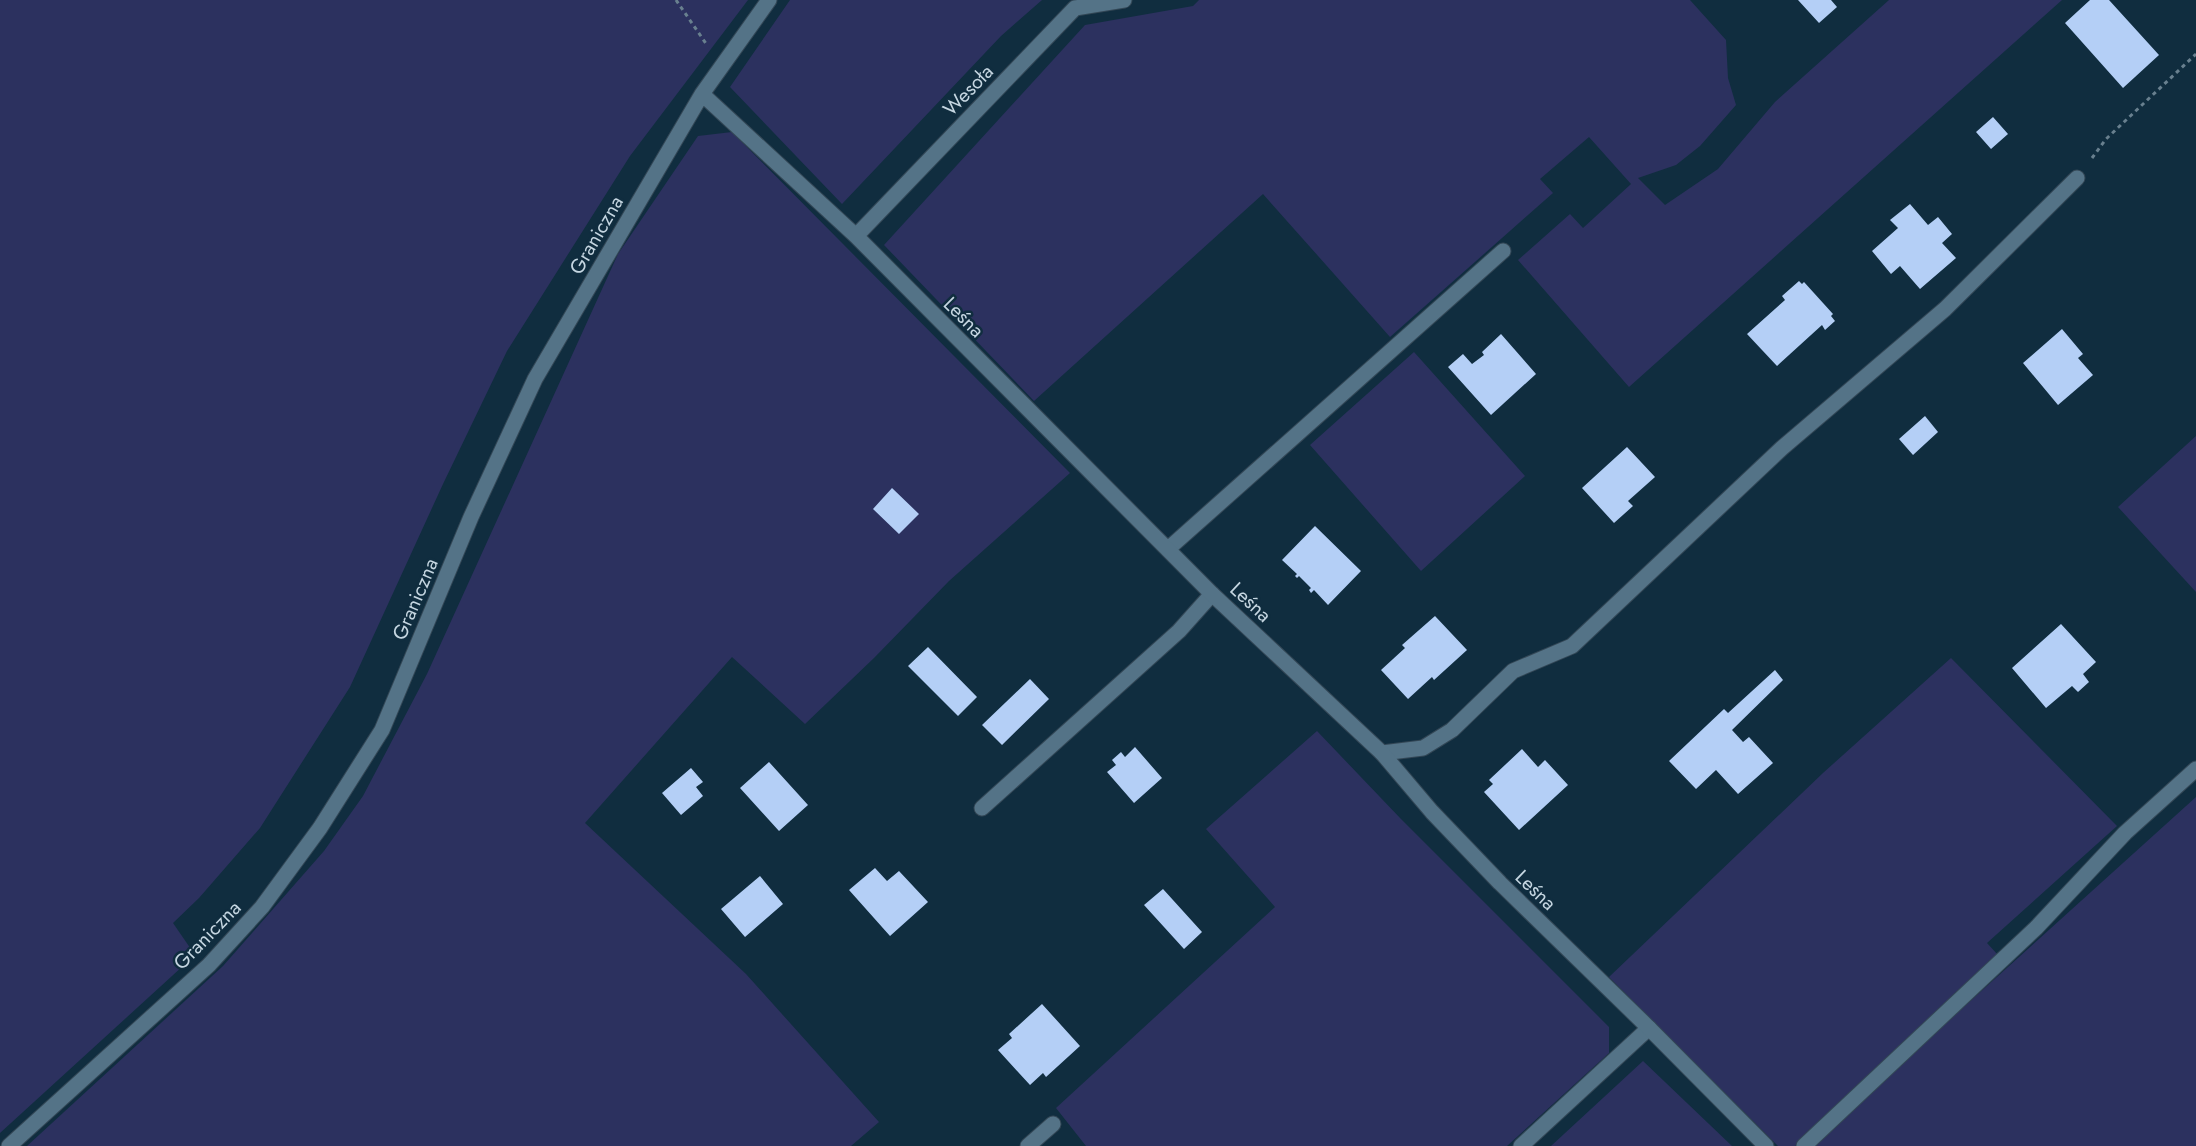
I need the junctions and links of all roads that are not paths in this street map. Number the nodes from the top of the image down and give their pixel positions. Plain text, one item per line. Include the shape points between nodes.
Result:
1 (769, 0) edge
2 (1124, 0) edge
3 (702, 94) junction
4 (2078, 178) road end
5 (856, 236) junction
6 (1502, 251) dead end
7 (1168, 549) junction
8 (1212, 594) junction
9 (1382, 753) junction
10 (2196, 769) edge
11 (982, 808) dead end
12 (1649, 1028) junction
13 (1053, 1124) dead end
14 (9, 1146) edge
15 (1028, 1146) edge
16 (1521, 1146) edge
17 (1766, 1146) edge
18 (1804, 1146) edge

1 - 3 street, Graniczna
2 - 5 street, Wesoła via 1075,8
3 - 5 street, Leśna
3 - 14 street, Graniczna via 535,378 382,730 320,828 262,907 209,964
4 - 9 street via 1945,310 1782,448 1572,646 1513,671 1452,730 1423,748
5 - 7 street, Leśna
6 - 7 street
7 - 8 street, Leśna
8 - 9 street, Leśna
8 - 11 street via 1178,631
9 - 12 street, Leśna via 1432,812 1500,883
10 - 18 street via 2125,833 2036,928
12 - 16 street
12 - 17 street, Leśna
13 - 15 street

